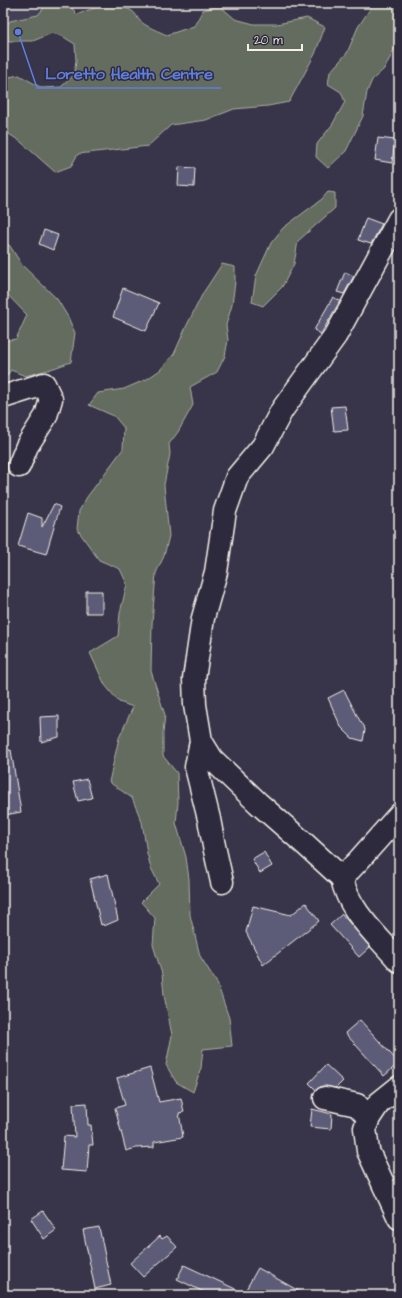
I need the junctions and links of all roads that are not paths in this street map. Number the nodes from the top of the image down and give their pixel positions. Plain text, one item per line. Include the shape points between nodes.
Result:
1 (399, 219) edge
2 (3, 397) edge
3 (19, 466) dead end
4 (201, 741) junction
5 (399, 815) edge
6 (342, 878) junction
7 (222, 882) dead end
8 (399, 961) edge
9 (399, 1087) edge
10 (325, 1098) dead end
11 (369, 1118) junction
12 (393, 1192) edge
13 (399, 1218) edge

1 - 4 street via 336,335 282,410 263,446 238,477 225,511 216,572 203,618 194,679
2 - 3 street via 44,384 51,399 46,416 27,446
4 - 6 street via 212,759
4 - 7 street via 196,767
5 - 6 street
6 - 8 street via 351,904
9 - 11 street via 379,1103
10 - 11 street via 357,1105
11 - 12 street via 365,1128 368,1151
12 - 13 street

